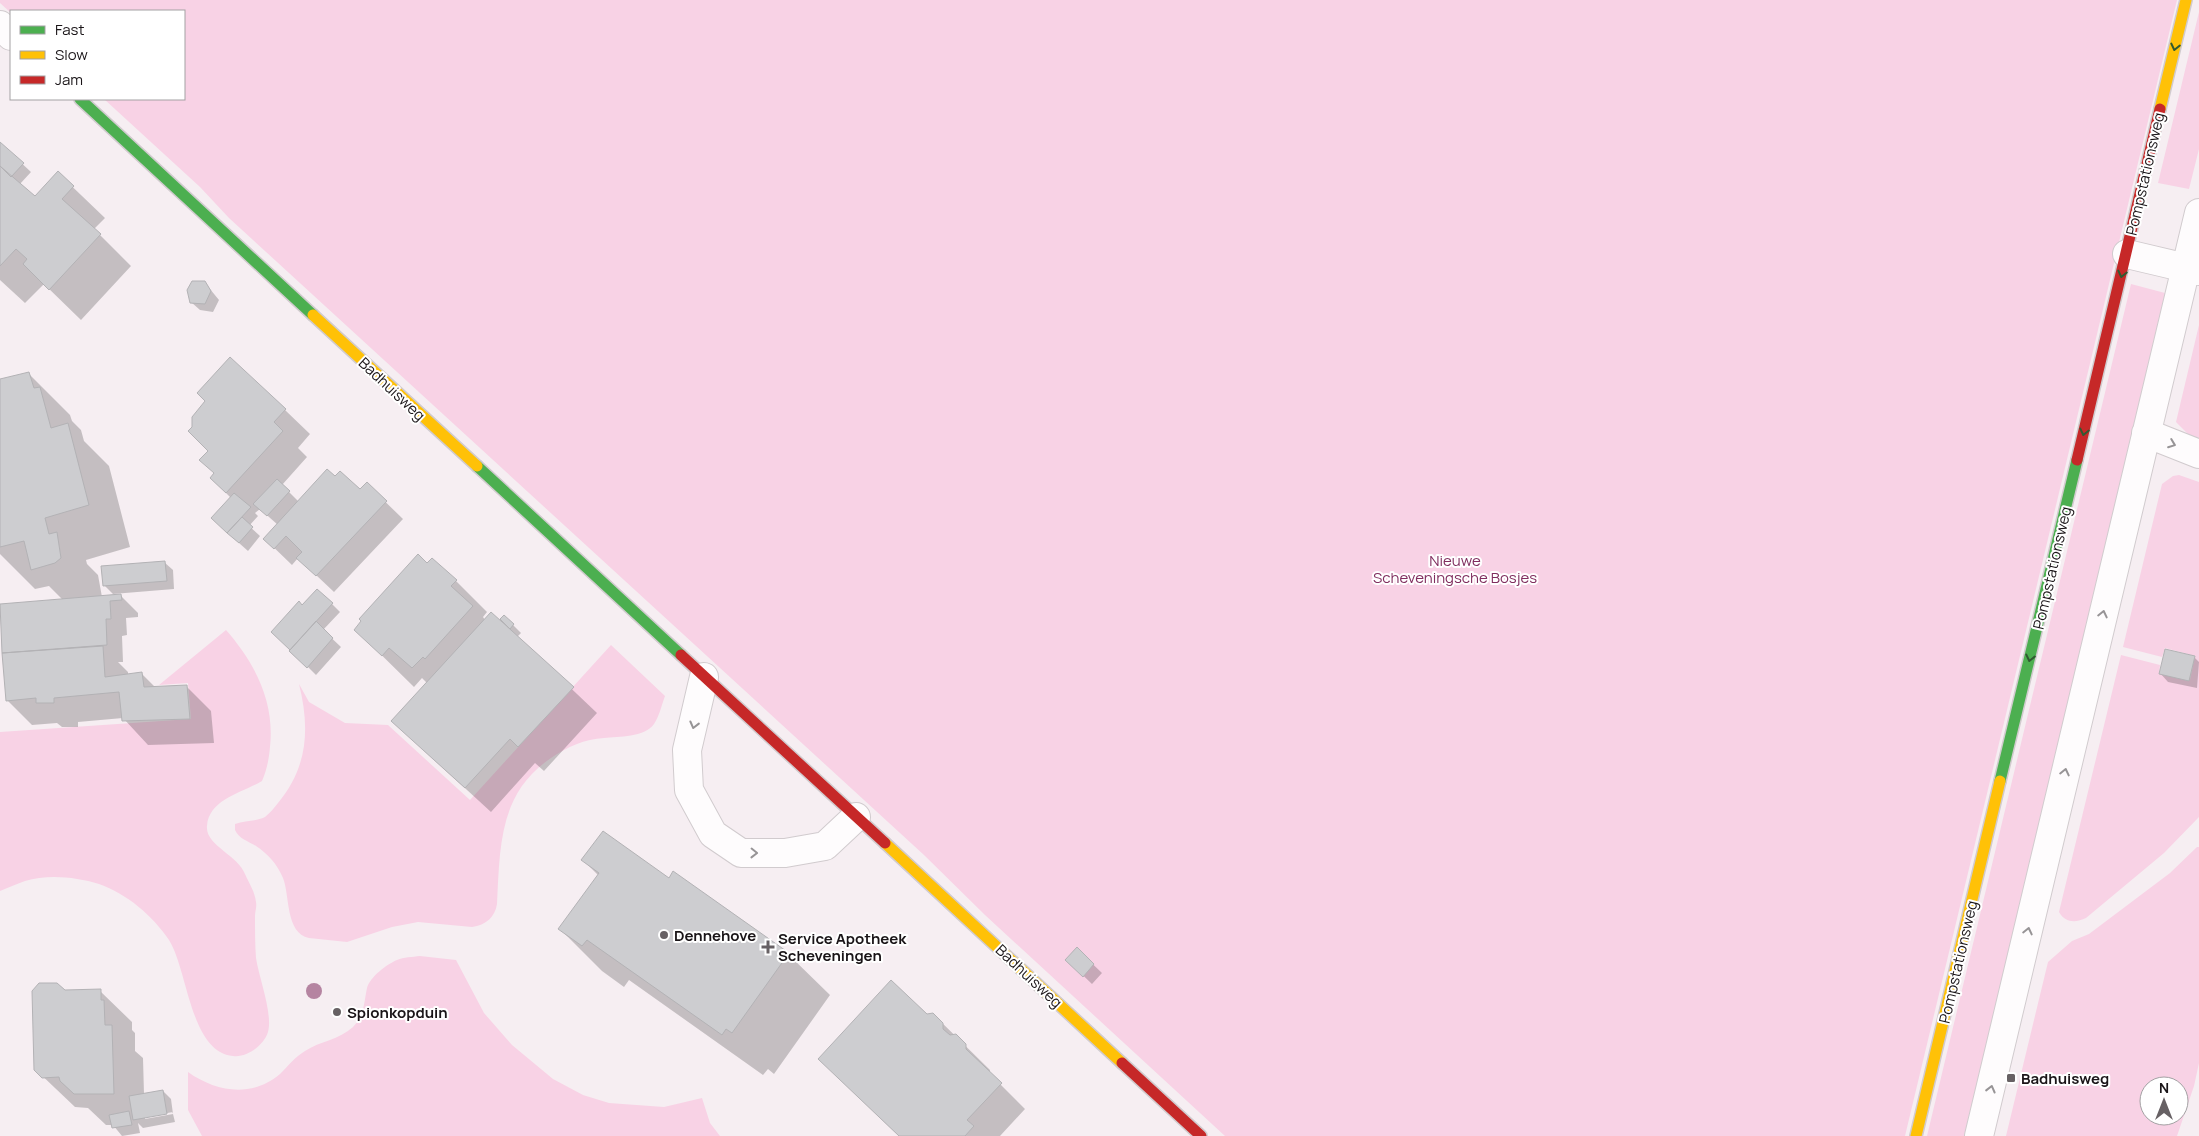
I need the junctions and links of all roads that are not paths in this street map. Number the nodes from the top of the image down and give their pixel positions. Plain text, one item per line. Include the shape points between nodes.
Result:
1 (2186, 0) edge
2 (0, 25) edge
3 (10, 35) edge
4 (81, 100) edge
5 (2199, 213) edge
6 (2127, 254) junction
7 (2193, 269) edge
8 (2146, 433) junction
9 (2199, 454) edge
10 (704, 678) junction
11 (856, 817) junction
12 (1201, 1136) edge
13 (1916, 1136) edge
14 (1979, 1136) edge

1 -> 6 street, Pompstationsweg
2 - 3 street
4 - 10 street, Badhuisweg
5 - 7 street
6 - 7 street
6 -> 13 street, Pompstationsweg
7 - 8 street
8 -> 9 street
14 -> 8 street
10 - 11 street, Badhuisweg
10 -> 11 street via 687,750 689,790 713,834 741,853 785,853 825,846
11 - 12 street, Badhuisweg

